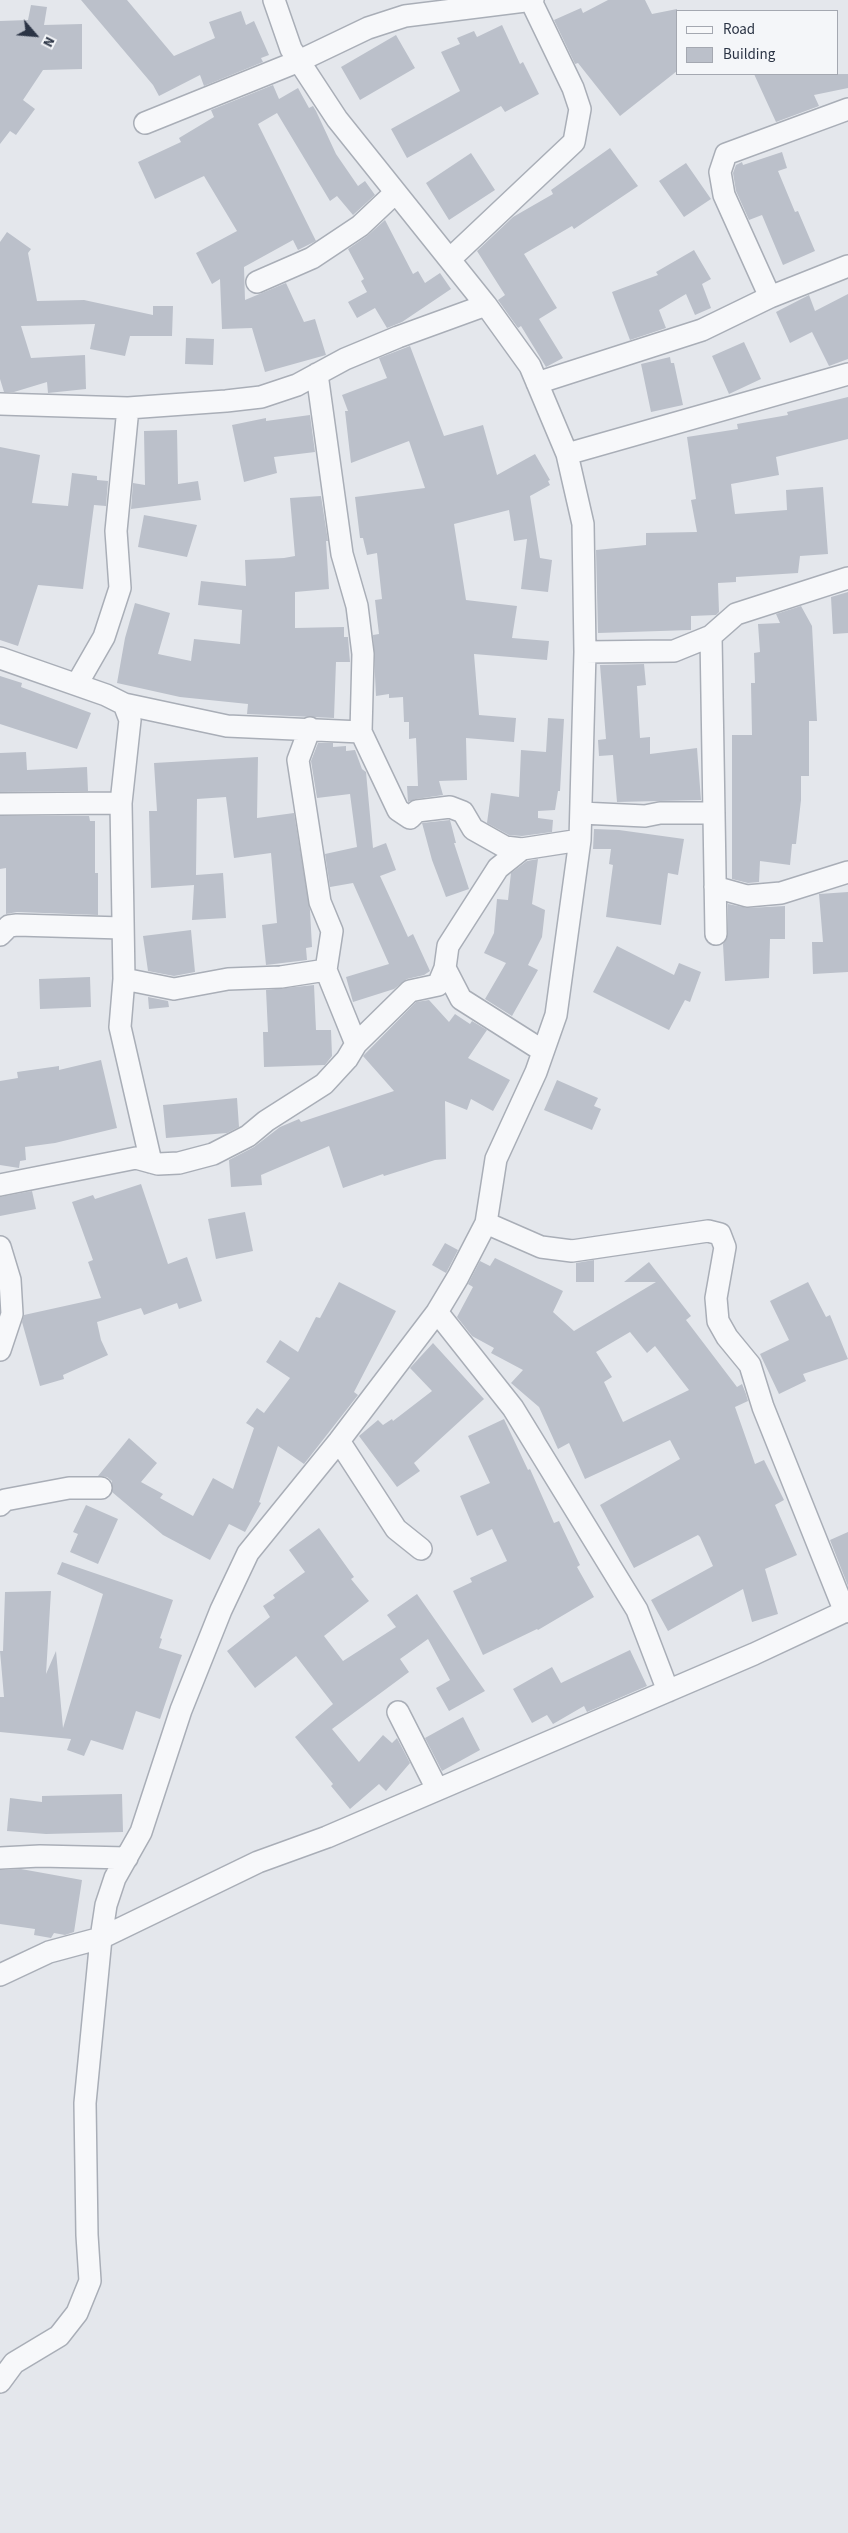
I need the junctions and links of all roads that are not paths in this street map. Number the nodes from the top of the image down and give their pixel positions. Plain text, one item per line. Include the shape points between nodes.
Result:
1 (274, 0) edge
2 (532, 0) edge
3 (299, 61) junction
4 (848, 109) edge
5 (145, 123) dead end
6 (395, 193) junction
7 (450, 259) junction
8 (848, 266) edge
9 (258, 282) dead end
10 (770, 297) junction
11 (486, 305) junction
12 (317, 374) junction
13 (848, 374) edge
14 (537, 383) junction
15 (0, 404) edge
16 (128, 408) junction
17 (567, 454) junction
18 (848, 578) edge
19 (711, 636) junction
20 (585, 652) junction
21 (0, 658) edge
22 (77, 684) junction
23 (124, 704) junction
24 (310, 728) junction
25 (361, 732) junction
26 (120, 803) junction
27 (0, 804) edge
28 (581, 813) junction
29 (714, 813) junction
30 (580, 840) junction
31 (522, 849) junction
32 (848, 872) edge
33 (715, 887) junction
34 (122, 928) junction
35 (716, 934) dead end
36 (0, 935) edge
37 (445, 968) junction
38 (326, 970) junction
39 (124, 979) junction
40 (356, 1044) junction
41 (544, 1051) junction
42 (151, 1162) junction
43 (0, 1185) edge
44 (486, 1223) junction
45 (0, 1248) edge
46 (437, 1312) junction
47 (0, 1350) edge
48 (339, 1441) junction
49 (101, 1488) dead end
50 (0, 1504) edge
51 (421, 1549) dead end
52 (847, 1611) edge
53 (668, 1692) junction
54 (398, 1712) dead end
55 (437, 1789) junction
56 (0, 1858) edge
57 (127, 1858) junction
58 (106, 1905) junction
59 (132, 1923) junction
60 (101, 1938) junction
61 (0, 1975) edge
62 (0, 2382) edge

1 - 3 street via 291,49
2 - 3 street via 404,16 368,28
2 - 7 street via 580,109 574,142
3 - 5 street
3 - 6 street via 337,119
4 - 10 street via 726,154 720,172 724,195
6 - 7 street
6 - 9 street via 360,226 320,253
7 - 11 street
8 - 10 street
10 - 14 street via 702,330
11 - 12 street via 398,337
11 - 14 street via 530,366
12 - 16 street via 297,385 261,396
12 - 25 street via 342,554 357,606 363,654
13 - 17 street
14 - 17 street
15 - 16 street
16 - 22 street via 116,531 120,588 104,637
17 - 20 street via 583,524
18 - 19 street via 736,614
19 - 20 street via 674,651
19 - 29 street
20 - 28 street
21 - 22 street
22 - 23 street
23 - 24 street via 227,726
23 - 26 street via 130,720
24 - 25 street
24 - 38 street via 298,760 320,902 332,931
25 - 31 street via 398,810 410,818 417,811 450,806 464,812 473,829 505,847
26 - 27 street
26 - 34 street
28 - 29 street via 645,816
28 - 30 street
29 - 33 street
30 - 31 street
30 - 41 street via 556,1015
31 - 37 street via 498,868 448,946
32 - 33 street via 781,892 747,896
33 - 35 street
34 - 36 street via 17,925 9,926
34 - 39 street
37 - 40 street via 438,985 410,992
37 - 41 street via 461,999
38 - 39 street via 174,989
38 - 40 street
39 - 42 street via 120,1027
40 - 42 street via 324,1084 248,1136 213,1154 179,1162
41 - 44 street via 496,1159
42 - 43 street via 136,1158
44 - 46 street
44 - 52 street via 541,1247 572,1251 708,1231 720,1234 725,1247 716,1298 718,1321 750,1365 763,1407
45 - 47 street via 10,1280 12,1314
46 - 48 street
46 - 53 street via 513,1408 637,1610
48 - 51 street via 396,1528
48 - 57 street via 248,1554 221,1610 181,1710 141,1832
49 - 50 street via 69,1488 5,1500
52 - 53 street
53 - 55 street
54 - 55 street
55 - 59 street via 327,1837 258,1862
56 - 57 street
57 - 58 street via 115,1878
58 - 59 street
58 - 60 street
59 - 60 street
60 - 61 street via 48,1952
60 - 62 street via 85,2103 90,2281 77,2313 59,2336 14,2363

